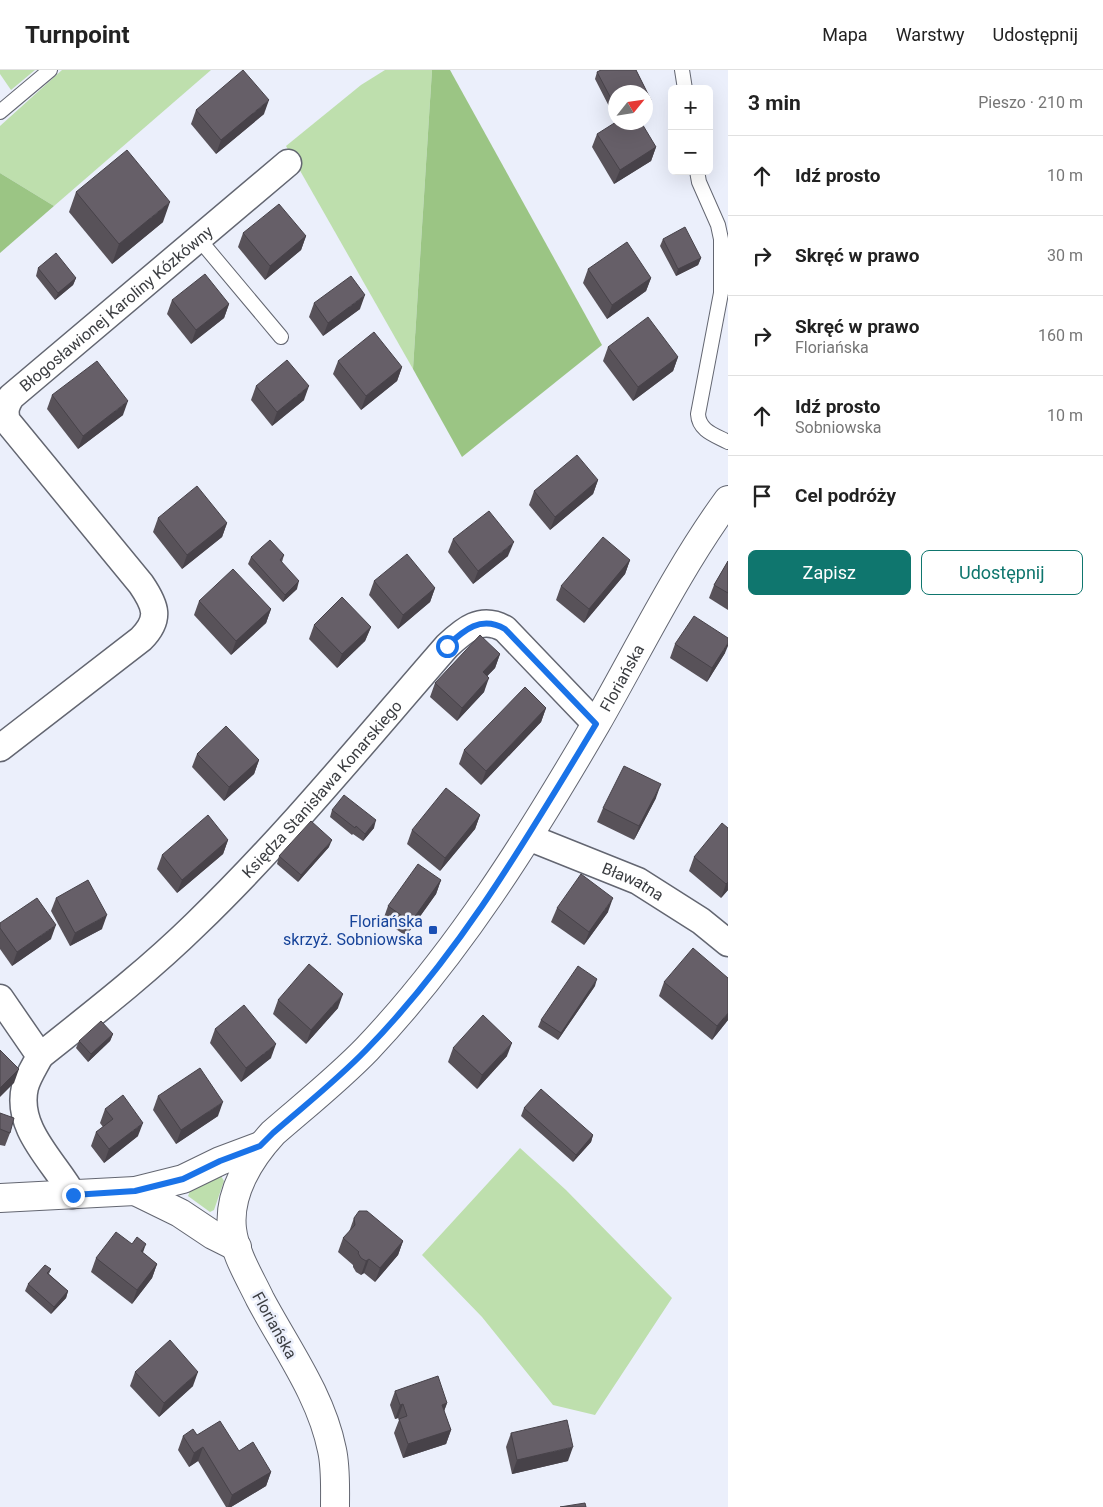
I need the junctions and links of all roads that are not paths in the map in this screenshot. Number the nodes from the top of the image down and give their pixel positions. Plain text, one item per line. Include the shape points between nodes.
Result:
1 (50, 70) edge
2 (682, 70) edge
3 (684, 85) edge
4 (0, 112) edge
5 (288, 162) dead end
6 (698, 175) edge
7 (198, 238) junction
8 (281, 337) dead end
9 (728, 442) edge
10 (728, 500) edge
11 (596, 724) junction
12 (0, 748) edge
13 (528, 837) junction
14 (728, 943) edge
15 (0, 998) edge
16 (40, 1056) junction
17 (260, 1146) junction
18 (135, 1191) junction
19 (73, 1195) junction
20 (0, 1198) edge
21 (237, 1247) junction
22 (335, 1507) edge

1 - 4 lane
2 - 3 lane
5 - 7 street, Błogosławionej Karoliny Kózkówny
6 - 9 lane via 718,225 721,248 719,309 698,421 702,428
7 - 8 lane
7 - 12 street, Błogosławionej Karoliny Kózkówny via 6,404 4,413 7,420 141,584 155,610 154,621 141,639
10 - 11 street, Floriańska via 671,590
11 - 13 street, Floriańska
11 - 16 street, Księdza Stanisława Konarskiego via 505,629 490,623 471,627 447,646 285,832 196,924 127,988
13 - 14 street, Bławatna via 638,881
13 - 17 street, Floriańska via 424,984 366,1050
15 - 16 street
16 - 19 street, Księdza Stanisława Konarskiego via 25,1087 26,1119
17 - 18 street, Floriańska via 183,1179
17 - 21 street, Floriańska via 246,1169 235,1199 232,1228
18 - 19 street, Floriańska
18 - 21 street
19 - 20 street, Floriańska
21 - 22 street, Floriańska via 240,1260 320,1413 332,1451

